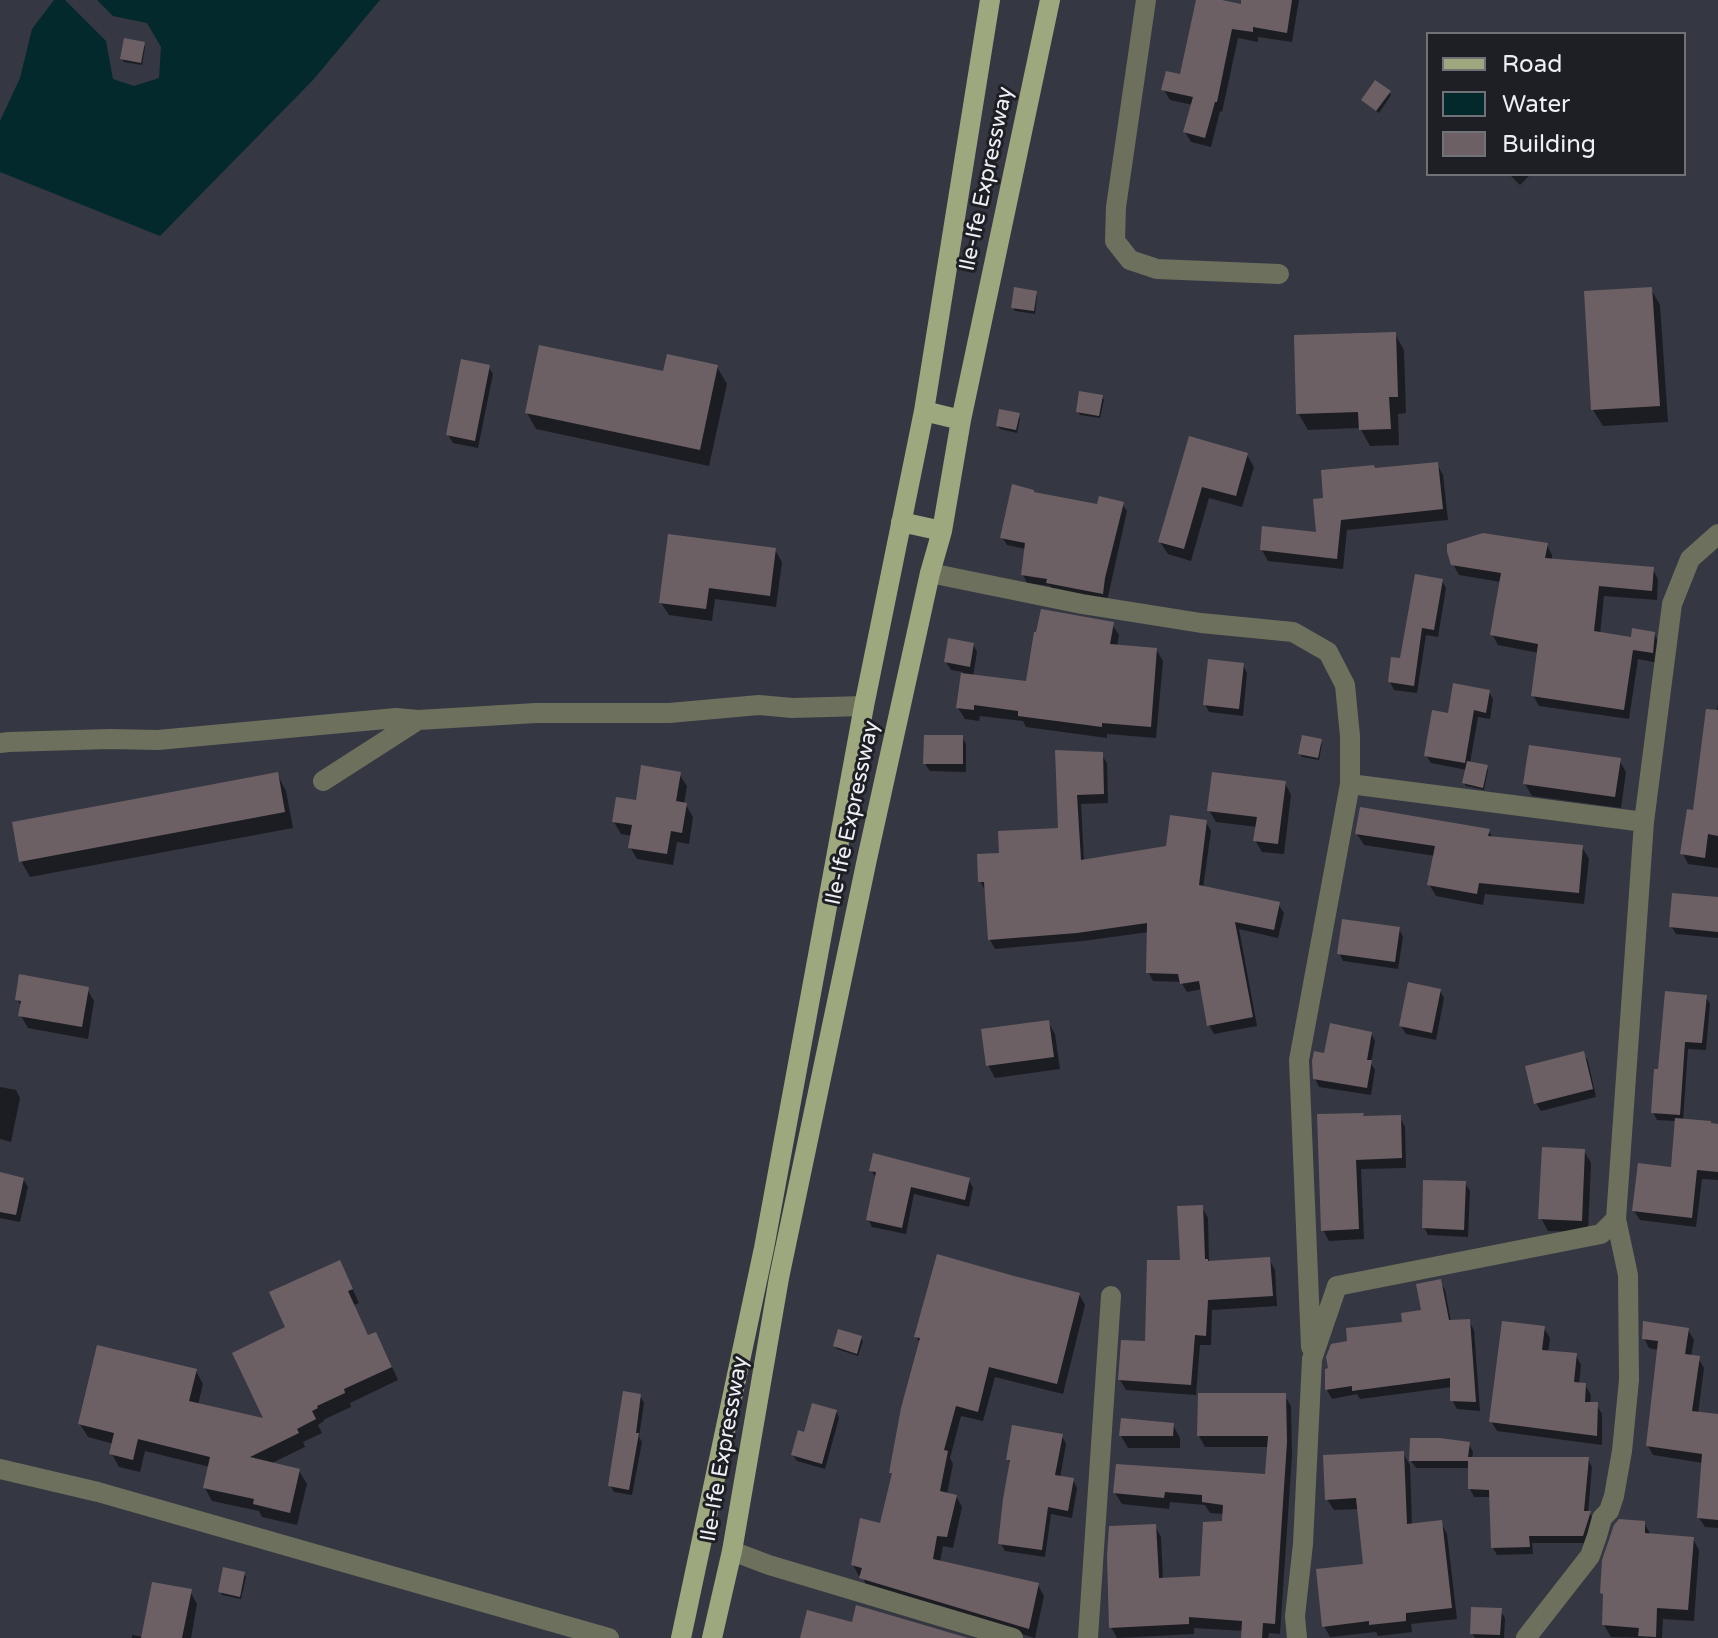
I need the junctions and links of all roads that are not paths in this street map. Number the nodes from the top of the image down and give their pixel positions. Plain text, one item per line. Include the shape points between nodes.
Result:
1 (990, 0) edge
2 (1050, 0) edge
3 (1146, 0) edge
4 (1279, 274) dead end
5 (924, 411) junction
6 (961, 420) junction
7 (901, 522) junction
8 (942, 531) junction
9 (1718, 534) edge
10 (930, 573) junction
11 (864, 706) junction
12 (418, 720) junction
13 (0, 743) edge
14 (323, 781) dead end
15 (1350, 784) junction
16 (1644, 822) junction
17 (1616, 1219) junction
18 (1111, 1296) dead end
19 (1312, 1359) junction
20 (0, 1469) edge
21 (732, 1551) junction
22 (609, 1638) edge
23 (681, 1638) edge
24 (712, 1638) edge
25 (1013, 1638) edge
26 (1088, 1638) edge
27 (1297, 1638) edge
28 (1526, 1638) edge

1 - 5 main road, Ile-Ife Expressway
2 - 6 main road, Ile-Ife Expressway
3 - 4 street via 1115,241 1130,260 1157,269
5 - 6 main road
5 - 7 main road, Ile-Ife Expressway
6 - 8 main road, Ile-Ife Expressway
7 - 8 main road
7 - 11 main road, Ile-Ife Expressway
8 - 10 main road, Ile-Ife Expressway
9 - 16 street via 1690,559 1672,604
10 - 15 street via 1112,609 1293,632 1328,652 1345,685
10 - 21 main road, Ile-Ife Expressway via 779,1278
11 - 12 street via 759,705 669,713
11 - 23 main road, Ile-Ife Expressway via 764,1248
12 - 13 street via 388,718 158,740
12 - 14 street
15 - 16 street
15 - 19 street via 1299,1060
16 - 17 street
17 - 19 street via 1601,1234 1337,1286
17 - 28 street via 1628,1275 1629,1380 1614,1496 1590,1556
18 - 26 street
19 - 27 street
20 - 22 street via 98,1492
21 - 24 main road, Ile-Ife Expressway
21 - 25 street

